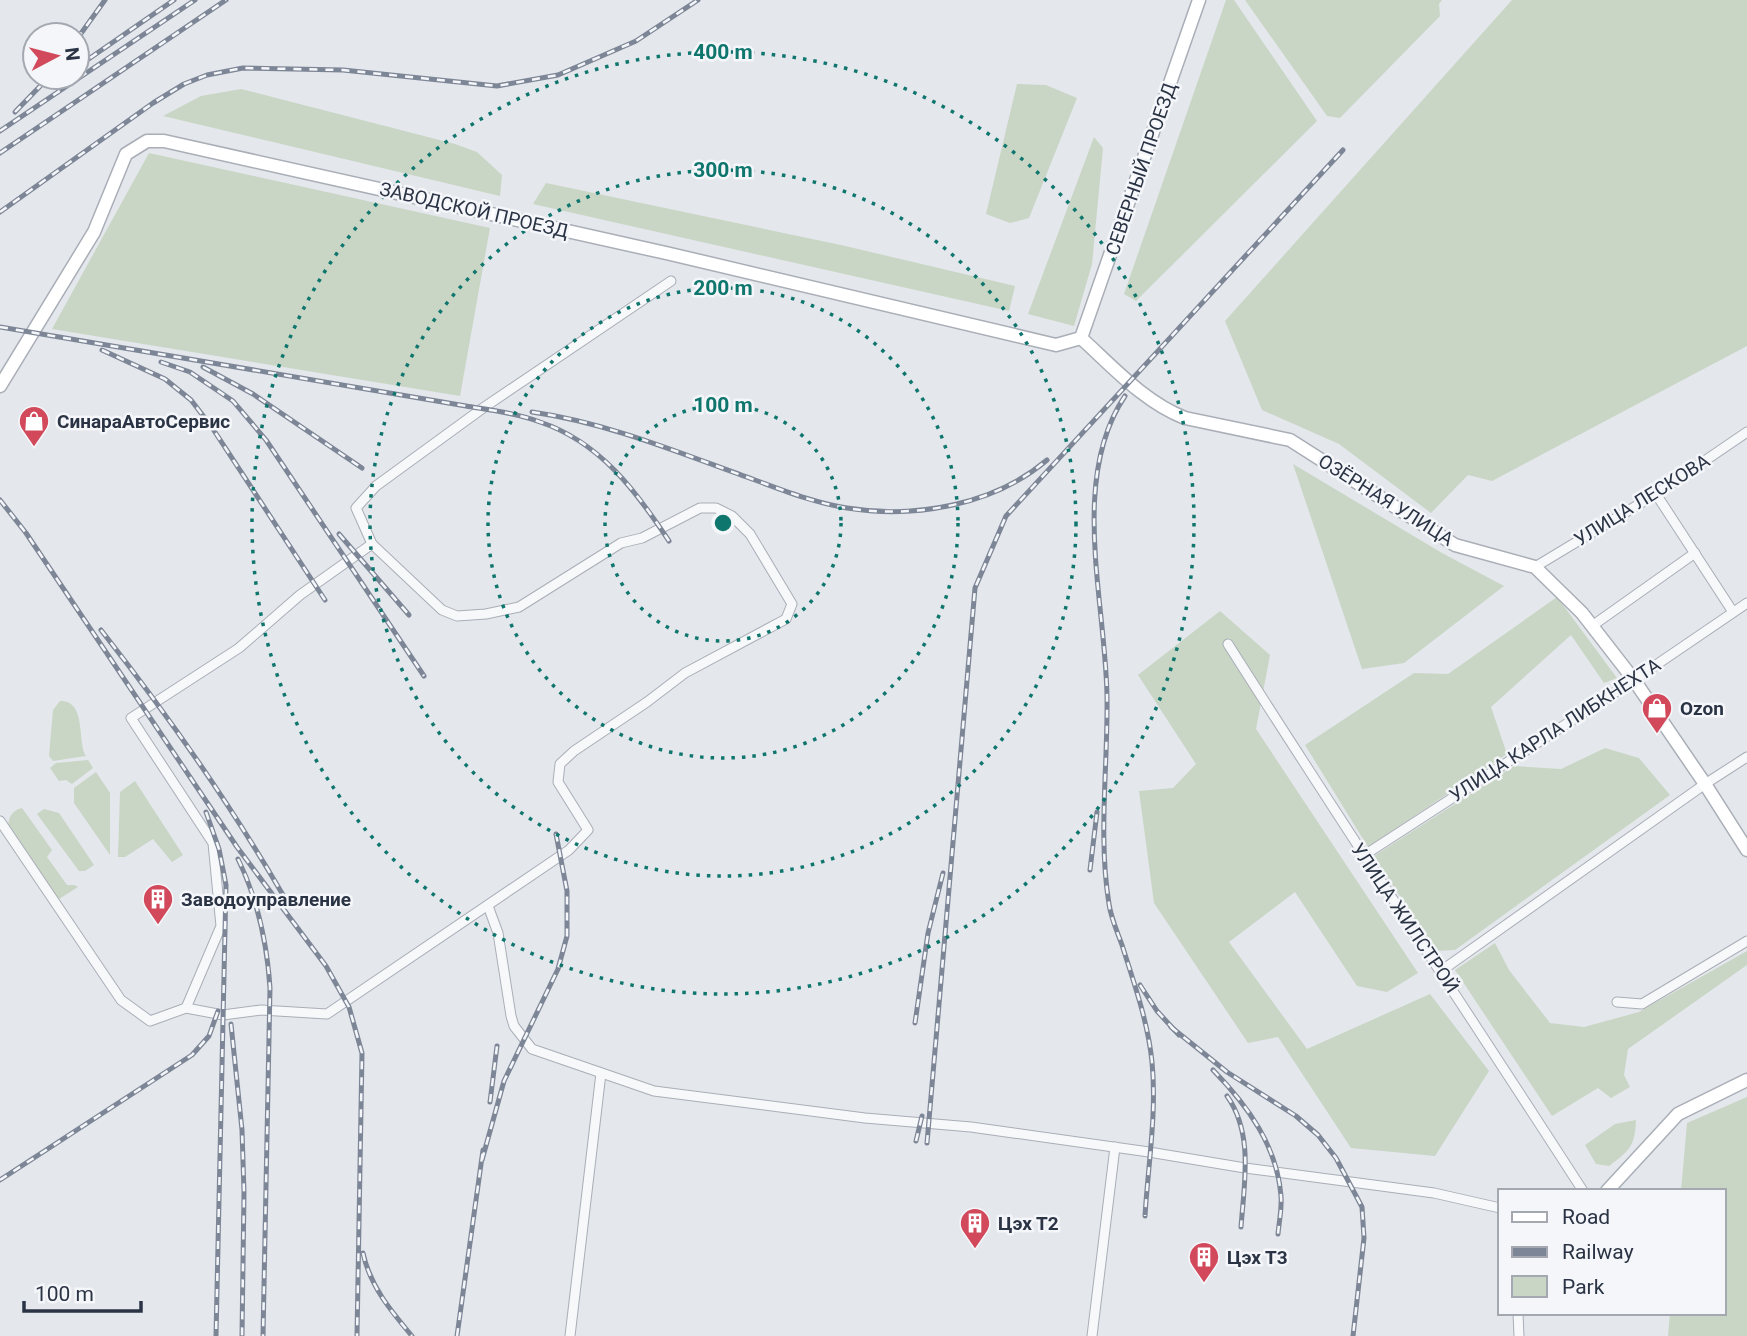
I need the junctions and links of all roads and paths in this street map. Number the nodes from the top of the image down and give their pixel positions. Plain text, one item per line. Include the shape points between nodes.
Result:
1 (1199, 0) edge
2 (671, 281) dead end
3 (1081, 338) junction
4 (0, 386) edge
5 (1747, 432) edge
6 (1656, 494) junction
7 (372, 544) junction
8 (1695, 552) junction
9 (1535, 566) junction
10 (1747, 603) edge
11 (1733, 612) junction
12 (1592, 626) junction
13 (1228, 644) dead end
14 (1634, 680) junction
15 (1747, 757) edge
16 (1705, 783) junction
17 (0, 821) edge
18 (1747, 850) edge
19 (1363, 856) junction
20 (488, 906) junction
21 (1747, 941) edge
22 (1441, 971) junction
23 (1617, 1002) dead end
24 (186, 1008) junction
25 (601, 1073) junction
26 (1747, 1080) edge
27 (1115, 1147) junction
28 (1582, 1189) edge
29 (1609, 1189) edge
30 (1498, 1208) edge
31 (1518, 1315) edge
32 (570, 1336) edge
33 (1092, 1336) edge
34 (1519, 1336) edge

1 - 3 street, СЕВЕРНЫЙ ПРОЕЗД
2 - 7 street via 376,486 356,508
3 - 4 street, ЗАВОДСКОЙ ПРОЕЗД via 1056,345 666,253 147,141 127,154 94,232
3 - 9 street, ОЗЁРНАЯ УЛИЦА via 1169,412 1290,440 1455,545
5 - 6 street, УЛИЦА ЛЕСКОВА
6 - 8 street
6 - 9 street, УЛИЦА ЛЕСКОВА
7 - 20 street via 442,610 457,617 486,614 519,607 621,543 642,538 700,508 716,508 750,534 792,604 786,619 685,673 560,764 558,782 588,830 569,850
7 - 24 street via 300,595 239,648 131,718 213,843 221,926
8 - 11 street
8 - 12 street
9 - 12 street
10 - 11 street, УЛИЦА КАРЛА ЛИБКНЕХТА
11 - 14 street, УЛИЦА КАРЛА ЛИБКНЕХТА
12 - 14 street
13 - 19 street, УЛИЦА ЖИЛСТРОЙ
14 - 16 street
14 - 19 street, УЛИЦА КАРЛА ЛИБКНЕХТА
15 - 16 street
16 - 18 street
16 - 22 street
17 - 24 street via 121,1000 150,1021
19 - 22 street, УЛИЦА ЖИЛСТРОЙ
20 - 24 street via 327,1014 261,1010 223,1015
20 - 25 street via 498,933 514,1026 532,1049
21 - 23 street via 1642,1004
22 - 28 street, УЛИЦА ЖИЛСТРОЙ
25 - 27 street via 654,1091
25 - 32 street
26 - 29 street via 1678,1114
27 - 30 street via 1434,1193
27 - 33 street
31 - 34 street

